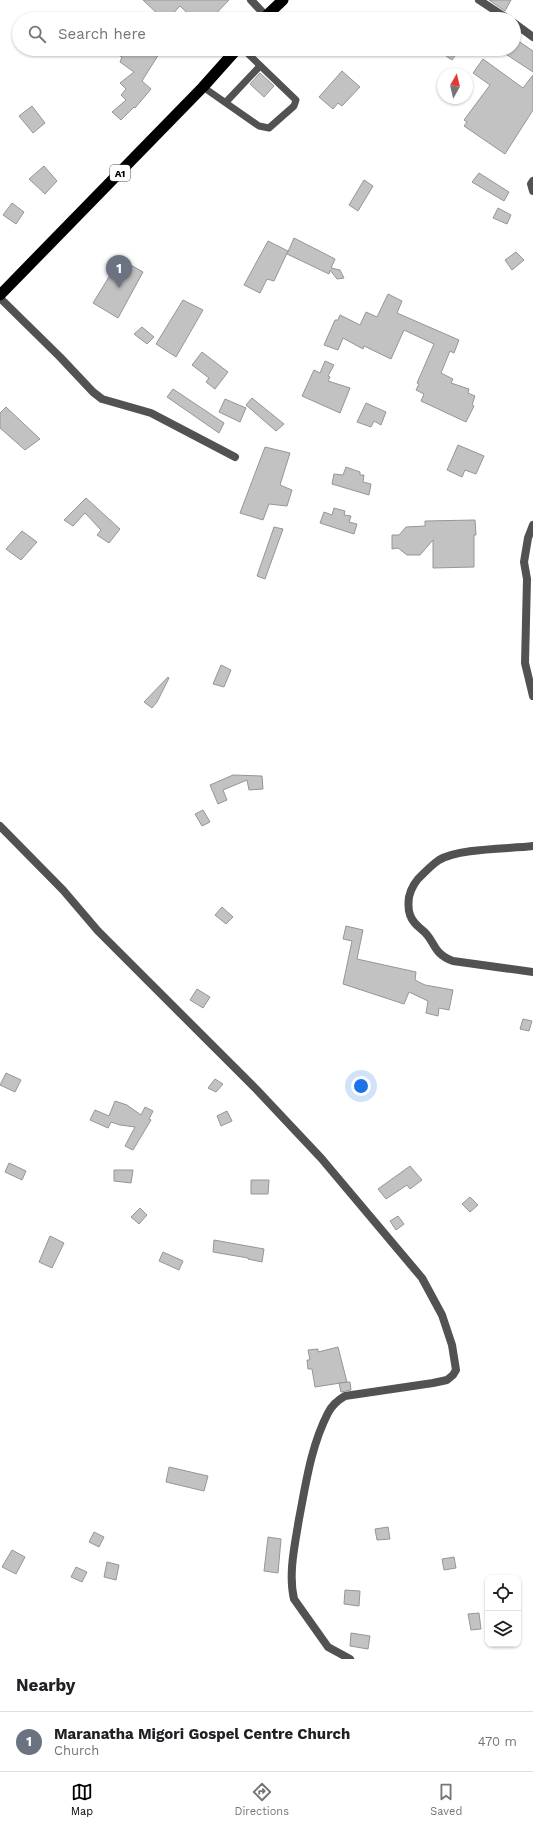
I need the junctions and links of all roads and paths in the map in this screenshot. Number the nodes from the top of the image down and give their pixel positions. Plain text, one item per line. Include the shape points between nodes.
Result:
1 (251, 0) edge
2 (283, 0) edge
3 (479, 0) edge
4 (260, 12) edge
5 (270, 12) edge
6 (497, 12) edge
7 (521, 28) edge
8 (533, 37) edge
9 (231, 56) edge
10 (250, 56) edge
11 (260, 66) junction
12 (204, 87) junction
13 (226, 102) junction
14 (533, 181) edge
15 (533, 191) edge
16 (0, 295) edge
17 (0, 298) edge
18 (236, 457) dead end
19 (533, 525) edge
20 (533, 696) edge
21 (0, 826) edge
22 (533, 846) edge
23 (533, 972) edge
24 (350, 1659) edge

1 - 4 street
2 - 5 highway
3 - 6 street
7 - 8 street
9 - 12 highway, A1
10 - 11 lane
11 - 13 lane
11 - 13 lane via 296,100 294,106 269,128 259,126
12 - 13 lane
12 - 16 highway, A1
14 - 15 street
17 - 18 street via 102,399 150,412
19 - 20 street via 524,562 527,579 525,663
21 - 24 street via 63,890 98,931 321,1158 422,1278 442,1315 452,1345 456,1370 453,1376 447,1380 345,1396 337,1401 328,1412 307,1471 295,1543 292,1591 294,1599 328,1647
22 - 23 street via 453,854 440,860 415,883 410,891 408,908 409,917 414,924 424,931 437,953 444,957 453,961

